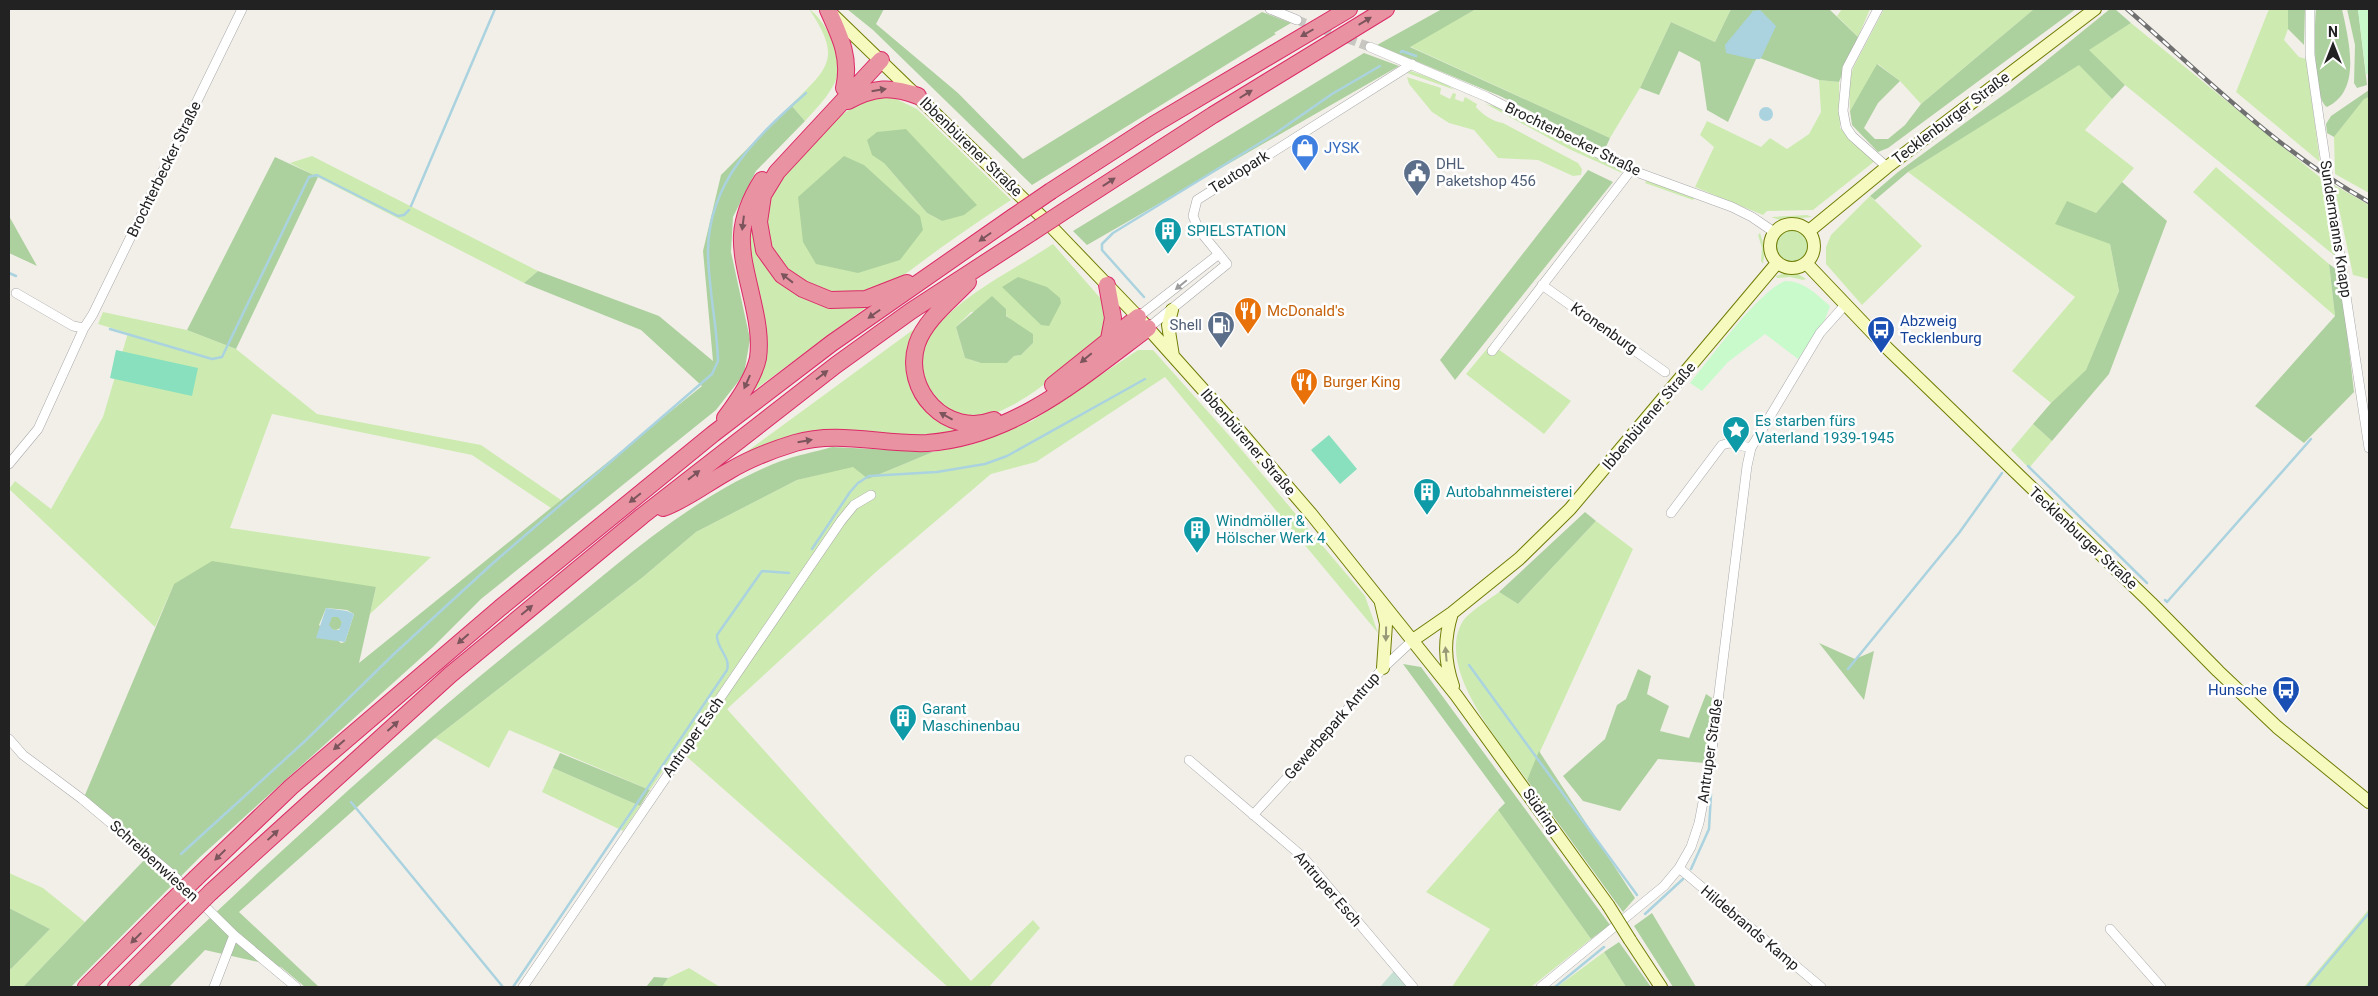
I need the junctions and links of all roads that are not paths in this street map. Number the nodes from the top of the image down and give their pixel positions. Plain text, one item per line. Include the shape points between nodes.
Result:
1 (242, 9) edge
2 (827, 9) edge
3 (1270, 9) edge
4 (1349, 9) edge
5 (1386, 9) edge
6 (1878, 9) edge
7 (2095, 9) edge
8 (2310, 9) edge
9 (1297, 20) tunnel mouth
10 (1370, 47) tunnel mouth
11 (877, 56) junction
12 (1412, 64) junction
13 (844, 88) junction
14 (918, 96) junction
15 (841, 105) junction
16 (1887, 167) junction
17 (1631, 170) junction
18 (1809, 231) junction
19 (1774, 232) junction
20 (1219, 254) junction
21 (957, 256) junction
22 (987, 262) junction
23 (1777, 263) junction
24 (1806, 263) junction
25 (1107, 284) junction
26 (1542, 285) junction
27 (16, 293) dead end
28 (1845, 305) junction
29 (1172, 310) junction
30 (1143, 322) junction
31 (84, 328) junction
32 (1109, 339) junction
33 (1492, 351) dead end
34 (1173, 356) junction
35 (1665, 372) dead end
36 (713, 434) junction
37 (1751, 448) junction
38 (2369, 448) edge
39 (9, 464) edge
40 (871, 495) dead end
41 (1672, 513) dead end
42 (642, 516) junction
43 (1381, 600) junction
44 (1452, 613) junction
45 (1413, 640) junction
46 (1383, 668) junction
47 (1456, 695) junction
48 (9, 739) edge
49 (1189, 760) dead end
50 (2369, 802) edge
51 (1253, 815) junction
52 (1679, 868) junction
53 (2110, 929) dead end
54 (234, 935) junction
55 (86, 987) edge
56 (116, 987) edge
57 (214, 987) edge
58 (296, 987) edge
59 (523, 987) edge
60 (1413, 987) edge
61 (1541, 987) edge
62 (1661, 987) edge
63 (1821, 987) edge
64 (2161, 987) edge

1 - 31 street, Brochterbecker Straße
2 - 11 main road, Ibbenbürener Straße
2 - 13 highway via 846,58
3 - 9 street
4 -> 21 highway, bridge via 1153,125
22 -> 5 highway, bridge via 1221,110
6 - 16 street via 1848,68 1843,111 1846,127 1852,136
7 - 16 main road, Tecklenburger Straße
8 - 38 street, Sundermanns Knapp via 2310,55 2317,109
10 - 12 street, Brochterbecker Straße
11 - 13 highway
11 - 14 main road, Ibbenbürener Straße
11 - 15 highway
12 - 17 street, Brochterbecker Straße via 1487,97
12 - 20 street, Teutopark via 1196,200 1193,216 1199,230
13 -> 36 highway via 764,178 744,215 741,245 758,326 758,358 741,396
15 -> 14 highway via 877,89 897,88
14 - 25 main road, Ibbenbürener Straße
21 -> 15 highway via 903,285 866,299 830,300 782,276 764,250 759,222 764,195 777,172
16 - 18 main road, Tecklenburger Straße
17 - 19 street, Brochterbecker Straße via 1732,207
17 - 26 street
18 - 19 main road via 1802,226 1787,224
18 - 24 main road via 1814,251
19 - 23 main road via 1770,252
20 - 29 street, Teutopark via 1228,264
20 -> 30 street
21 -> 36 highway via 832,343
32 -> 22 highway via 1050,388 1009,414 974,424 942,415 927,401 916,381 914,369 918,343 936,316
42 -> 22 highway via 836,365
23 - 24 main road via 1793,268
23 - 44 main road, Ibbenbürener Straße via 1570,509 1519,559
24 - 28 main road, Tecklenburger Straße
25 - 30 main road, Ibbenbürener Straße
25 - 32 highway via 1113,318
26 - 33 street
26 - 35 street, Kronenburg
27 - 31 street via 73,326
28 - 37 street, Antruper Straße via 1820,333
28 - 50 main road, Tecklenburger Straße via 2218,671 2275,725
29 - 30 street, Teutopark
29 - 34 main road via 1168,325
30 - 32 highway
30 - 34 main road, Ibbenbürener Straße
42 -> 30 highway via 667,507 759,456 796,442 834,437 925,443 954,440 1000,426 1058,394
31 - 39 street, Brochterbecker Straße via 38,429
34 - 43 main road, Ibbenbürener Straße via 1312,515
36 -> 55 highway, bridge via 335,748
37 - 41 street via 1730,443 1722,445
37 - 52 street, Antruper Straße via 1710,766 1699,823
40 - 59 street, Antruper Esch via 854,505 841,520
56 -> 42 highway, bridge via 211,892 450,675
43 - 45 main road, Ibbenbürener Straße
43 -> 46 main road via 1386,624
44 - 45 main road, Ibbenbürener Straße
47 -> 44 main road via 1447,667 1445,646
45 - 46 street, Gewerbepark Antrup
45 - 47 main road, Südring
46 - 51 street, Gewerbepark Antrup
47 - 62 main road, Südring, bridge via 1608,905
48 - 54 street, Schreibenwiesen via 23,754 174,876
49 - 51 street, Antruper Esch
51 - 60 street, Antruper Esch via 1303,856
52 - 61 street, Antruper Straße via 1659,890
52 - 63 street, Hildebrands Kamp
53 - 64 street
54 - 57 street
54 - 58 street, Schreibenwiesen

